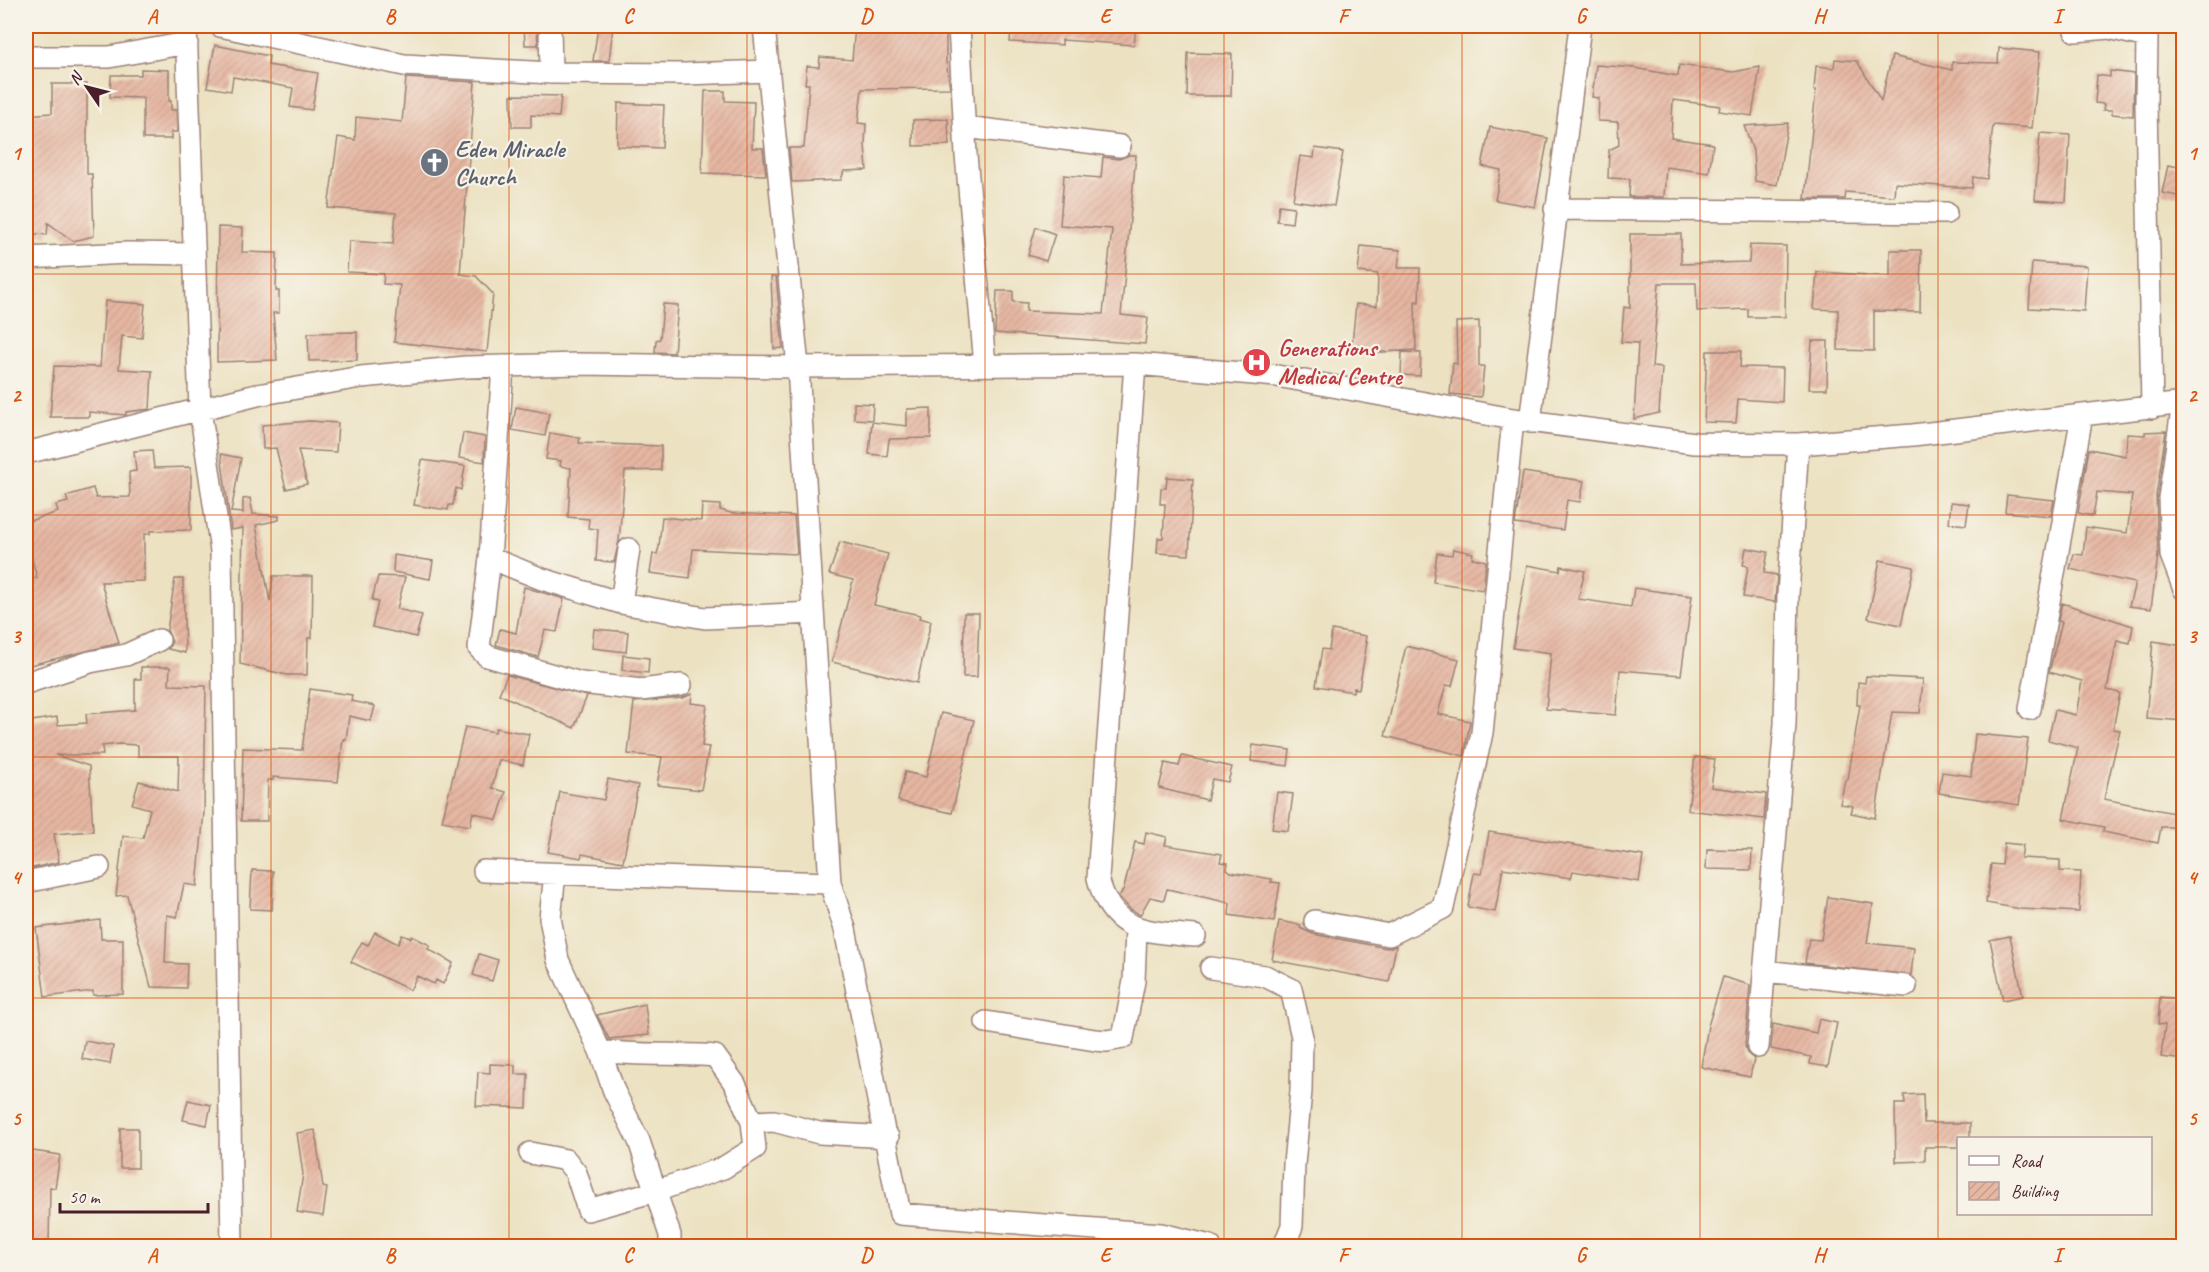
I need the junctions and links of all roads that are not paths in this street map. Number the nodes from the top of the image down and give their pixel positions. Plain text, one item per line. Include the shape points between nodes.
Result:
1 (220, 26) edge
2 (550, 26) edge
3 (764, 26) edge
4 (959, 26) edge
5 (1580, 26) edge
6 (2075, 31) dead end
7 (2154, 31) edge
8 (187, 34) edge
9 (26, 57) edge
10 (769, 71) junction
11 (551, 73) junction
12 (965, 127) junction
13 (1120, 146) dead end
14 (1555, 209) junction
15 (1946, 213) dead end
16 (194, 254) junction
17 (26, 258) edge
18 (1135, 364) junction
19 (985, 365) junction
20 (503, 366) junction
21 (798, 367) junction
22 (2183, 403) edge
23 (2152, 408) junction
24 (200, 409) junction
25 (2082, 414) junction
26 (1521, 421) junction
27 (1798, 444) junction
28 (26, 453) edge
29 (629, 549) dead end
30 (490, 558) junction
31 (2184, 589) edge
32 (621, 603) junction
33 (813, 613) junction
34 (159, 640) dead end
35 (26, 683) edge
36 (681, 685) dead end
37 (2030, 709) dead end
38 (99, 867) dead end
39 (484, 871) dead end
40 (555, 874) junction
41 (26, 882) edge
42 (830, 883) junction
43 (1316, 921) dead end
44 (1136, 929) junction
45 (1195, 936) dead end
46 (1211, 968) dead end
47 (1764, 971) junction
48 (1906, 986) dead end
49 (986, 1022) dead end
50 (1758, 1047) dead end
51 (600, 1051) junction
52 (752, 1122) junction
53 (886, 1137) junction
54 (530, 1153) dead end
55 (656, 1191) junction
56 (232, 1246) edge
57 (670, 1246) edge
58 (1210, 1246) edge
59 (1284, 1246) edge

1 - 11 street via 404,65
2 - 11 street
3 - 10 street
4 - 12 street
5 - 14 street
6 - 7 street via 2109,27
7 - 23 street via 2146,150
8 - 9 street via 109,57
8 - 16 street
10 - 11 street
10 - 21 street
12 - 13 street
12 - 19 street
14 - 15 street
14 - 26 street
16 - 17 street
16 - 24 street
18 - 19 street
18 - 26 street via 1277,376
18 - 44 street via 1098,878 1109,908
19 - 21 street
20 - 21 street
20 - 24 street via 410,370 257,395
20 - 30 street
21 - 33 street
22 - 23 street
22 - 31 street via 2169,498 2171,555
23 - 25 street
24 - 28 street
24 - 56 street via 221,551
25 - 27 street via 1913,435
25 - 37 street
26 - 27 street via 1695,443
26 - 43 street via 1482,733 1443,908 1389,935
27 - 47 street via 1785,724
29 - 32 street
30 - 32 street
30 - 36 street via 479,648 487,656 581,683 641,690
32 - 33 street via 705,618
33 - 42 street
34 - 35 street via 126,656 90,662
38 - 41 street
39 - 40 street
40 - 42 street
40 - 51 street via 550,918 558,960
42 - 53 street via 845,929
44 - 45 street
44 - 49 street via 1134,981 1123,1038 1095,1040
46 - 59 street via 1264,975 1290,989 1302,1036 1301,1091 1292,1226
47 - 48 street
47 - 50 street
51 - 52 street via 715,1056 735,1084
51 - 55 street
52 - 53 street via 774,1120 819,1133
52 - 55 street via 755,1148 723,1168
53 - 58 street via 900,1214 1161,1234
54 - 55 street via 566,1160 576,1173 588,1210
55 - 57 street

